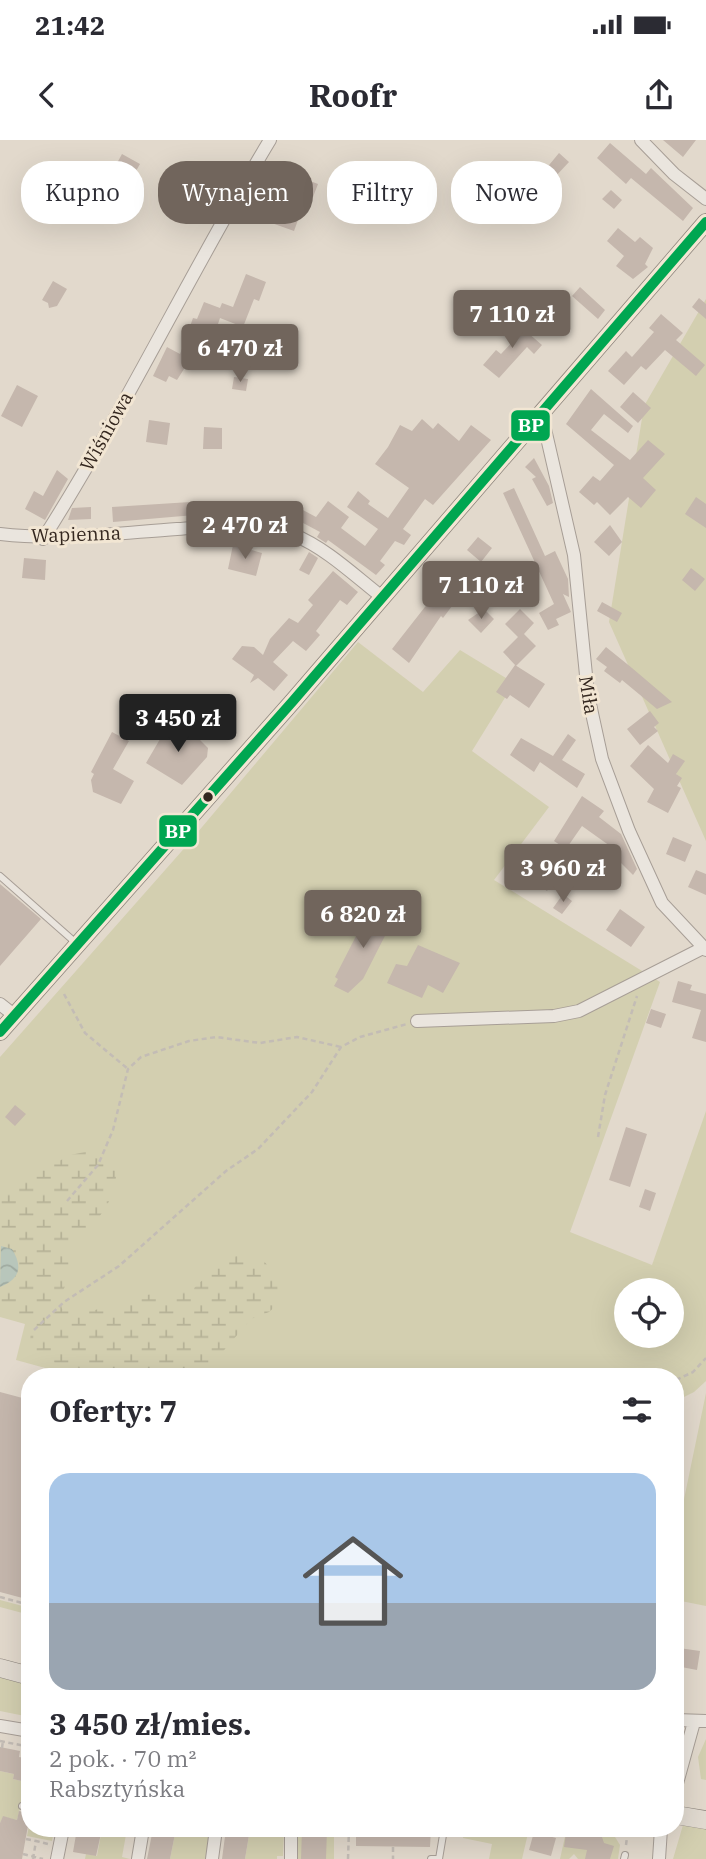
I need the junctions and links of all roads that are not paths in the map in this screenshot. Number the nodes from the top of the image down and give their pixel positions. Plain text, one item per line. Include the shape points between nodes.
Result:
1 (270, 140) edge
2 (641, 140) edge
3 (706, 199) edge
4 (706, 222) edge
5 (537, 418) junction
6 (0, 534) edge
7 (43, 539) junction
8 (382, 597) junction
9 (0, 876) edge
10 (78, 944) junction
11 (704, 949) edge
12 (0, 1004) edge
13 (14, 1015) junction
14 (417, 1021) road end
15 (0, 1032) edge
16 (0, 1668) edge
17 (21, 1674) edge
18 (700, 1722) edge
19 (0, 1726) edge
20 (21, 1730) edge
21 (684, 1765) edge
22 (684, 1816) edge
23 (706, 1820) edge
24 (61, 1837) edge
25 (142, 1837) edge
26 (215, 1837) edge
27 (291, 1837) edge
28 (443, 1837) edge
29 (660, 1837) edge
30 (57, 1859) edge
31 (138, 1859) edge
32 (212, 1859) edge
33 (291, 1859) edge
34 (431, 1859) edge
35 (659, 1859) edge

1 - 7 street, Wiśniowa
2 - 3 street
4 - 5 street
5 - 8 street
5 - 11 street, Miła via 545,429 574,555 587,695 602,759 662,903
6 - 7 street, Wapienna
7 - 8 street, Wapienna via 236,525 268,528 312,543
8 - 10 street
9 - 10 lane
10 - 13 street
11 - 14 street, Miła via 599,1003 554,1016
12 - 13 street
13 - 15 street
16 - 17 main road
18 - 21 street
19 - 20 street
22 - 23 main road
24 - 30 street
25 - 31 street
26 - 32 street
27 - 33 street
28 - 34 lane via 439,1858
29 - 35 street

